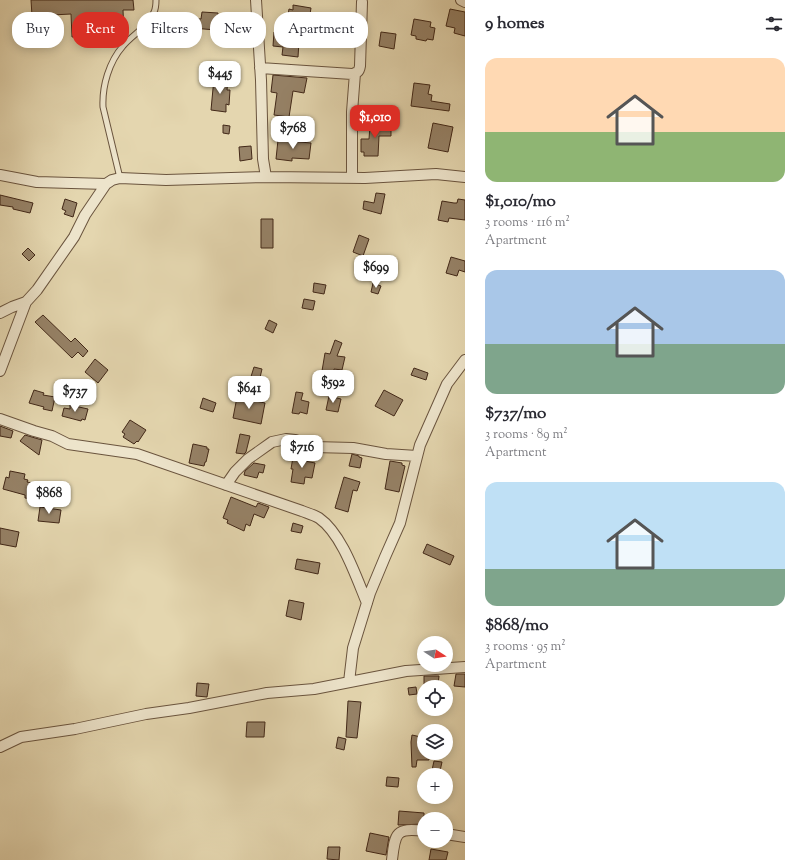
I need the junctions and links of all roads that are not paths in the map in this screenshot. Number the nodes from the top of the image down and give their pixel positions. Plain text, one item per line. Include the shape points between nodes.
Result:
1 (156, 0) edge
2 (256, 0) edge
3 (461, 0) edge
4 (362, 2) dead end
5 (465, 2) edge
6 (260, 68) junction
7 (355, 73) junction
8 (0, 175) edge
9 (266, 177) junction
10 (465, 177) edge
11 (120, 178) junction
12 (352, 178) junction
13 (106, 184) junction
14 (26, 302) junction
15 (0, 313) edge
16 (465, 360) edge
17 (0, 371) edge
18 (0, 419) edge
19 (417, 456) junction
20 (226, 485) junction
21 (367, 603) junction
22 (465, 667) edge
23 (349, 682) junction
24 (0, 747) edge
25 (417, 830) edge
26 (453, 835) edge
27 (465, 837) edge
28 (392, 860) edge

1 - 11 lane via 155,11 150,20 122,47 111,65 104,86 104,107
2 - 6 street
3 - 5 street
4 - 7 street via 360,70
6 - 7 street
6 - 9 street via 263,159
7 - 12 street
8 - 13 street via 37,182
9 - 11 street via 166,180
9 - 12 street
10 - 12 street via 436,174
11 - 13 street
13 - 14 street via 74,237
14 - 15 street
14 - 17 street
16 - 19 street via 447,384
18 - 20 street via 68,444 137,454
19 - 20 street via 354,448 314,447 286,439 272,442 248,459
19 - 21 street via 400,523
20 - 21 street via 318,518 333,532 344,551
21 - 23 street via 354,648
22 - 23 street via 406,671
23 - 24 street via 314,689 267,693 21,737
25 - 28 street via 404,830 398,834 395,838
26 - 27 street

